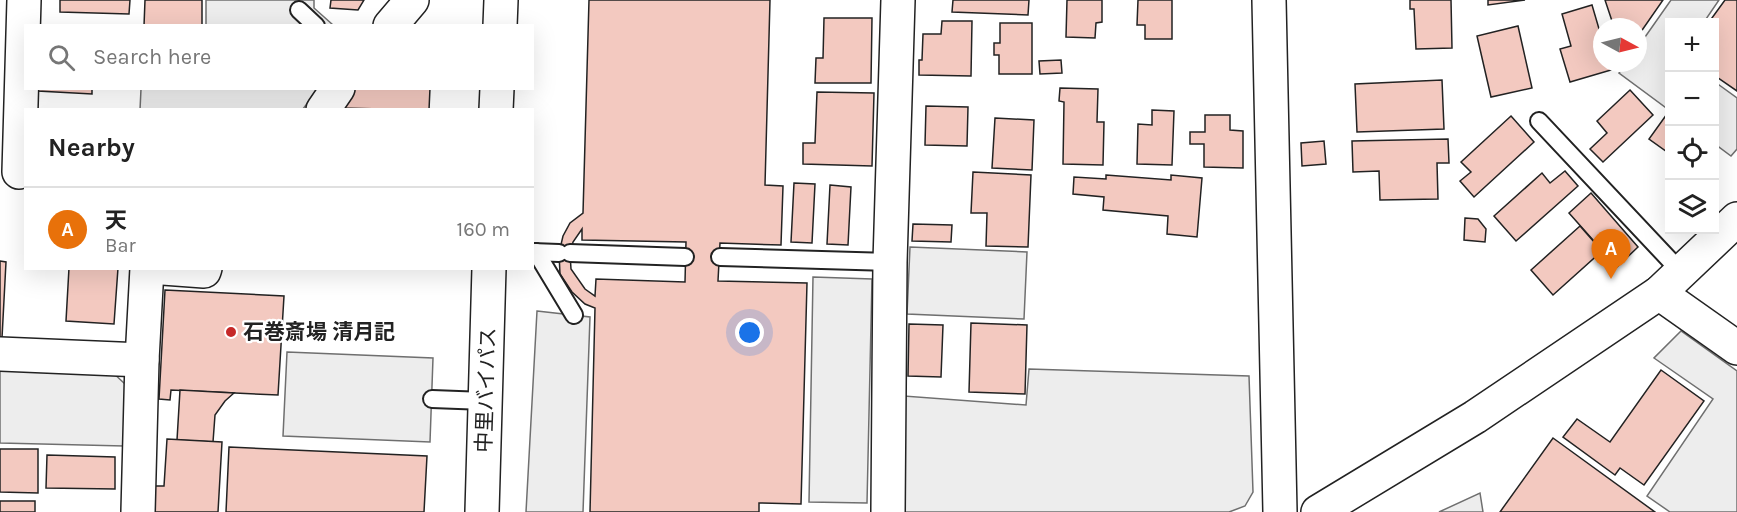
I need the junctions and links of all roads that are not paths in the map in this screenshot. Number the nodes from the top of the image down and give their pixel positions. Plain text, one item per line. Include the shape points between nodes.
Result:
1 (24, 0) edge
2 (412, 0) edge
3 (501, 0) edge
4 (898, 0) edge
5 (1269, 0) edge
6 (299, 10) dead end
7 (314, 24) edge
8 (392, 24) edge
9 (500, 24) edge
10 (337, 90) edge
11 (497, 90) edge
12 (323, 108) edge
13 (496, 108) edge
14 (1539, 121) dead end
15 (19, 172) dead end
16 (1737, 219) edge
17 (534, 252) edge
18 (685, 256) dead end
19 (720, 257) dead end
20 (890, 262) junction
21 (147, 270) edge
22 (489, 270) edge
23 (1670, 283) junction
24 (574, 315) dead end
25 (1737, 348) edge
26 (0, 354) edge
27 (141, 360) junction
28 (432, 399) dead end
29 (485, 401) junction
30 (138, 512) edge
31 (482, 512) edge
32 (888, 512) edge
33 (1280, 512) edge
34 (1318, 512) edge

1 - 15 street
2 - 8 street
3 - 9 street
4 - 20 street
5 - 33 street
6 - 7 lane
10 - 12 street
11 - 13 street
14 - 23 lane
16 - 23 street
17 - 18 lane
17 - 24 lane
19 - 20 lane
20 - 32 street
21 - 27 street
22 - 29 street, 中里バイパス
23 - 25 street
23 - 34 street via 1475,417
26 - 27 street
27 - 30 street
28 - 29 lane
29 - 31 street, 中里バイパス

